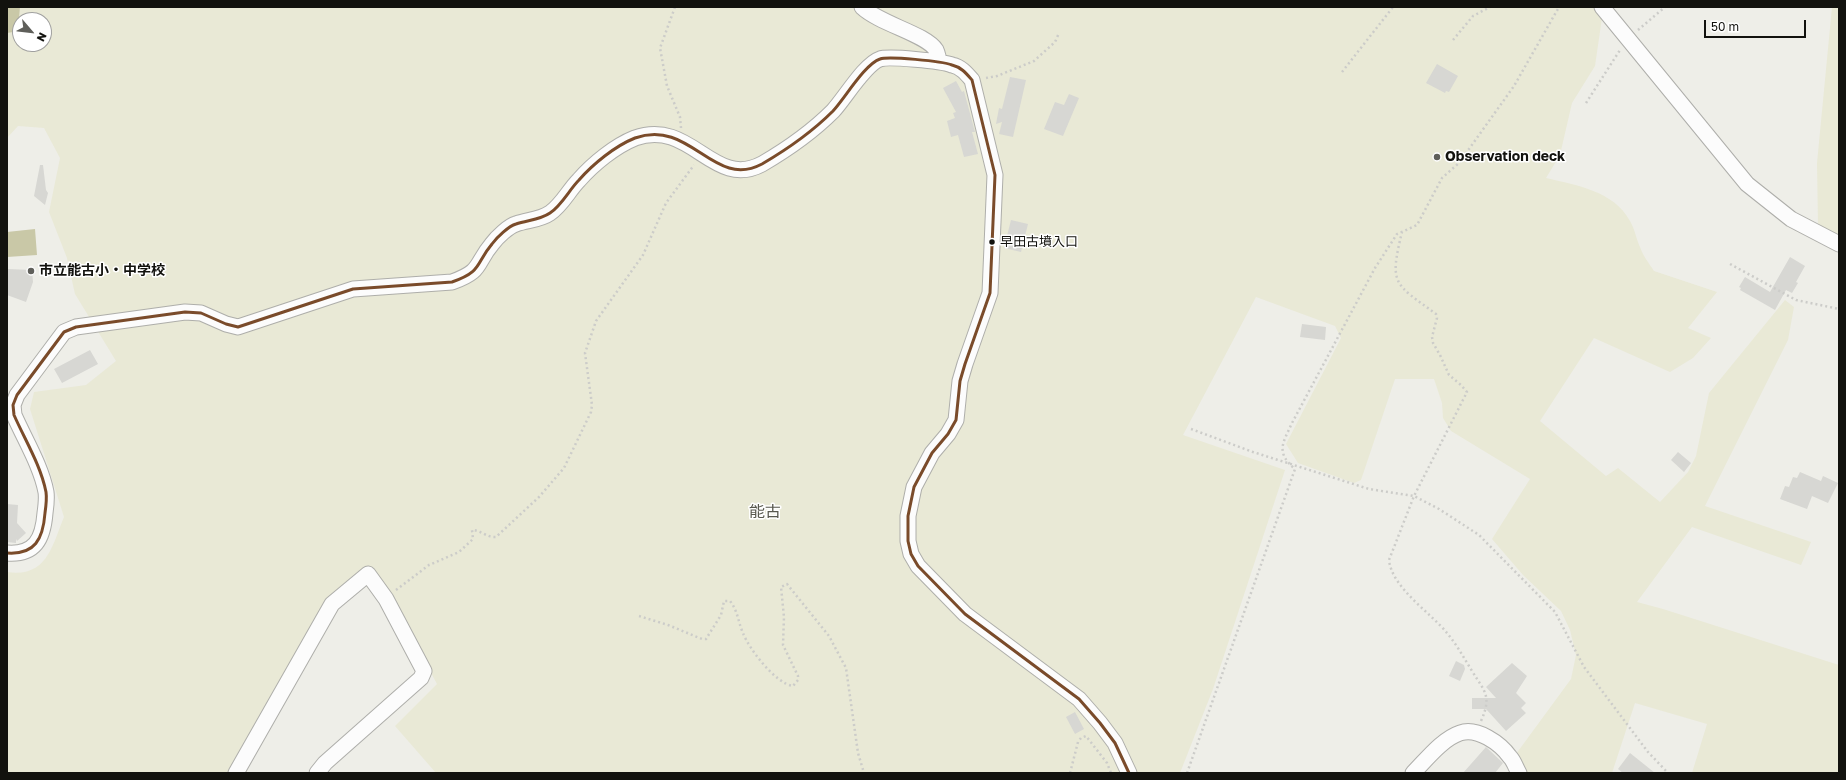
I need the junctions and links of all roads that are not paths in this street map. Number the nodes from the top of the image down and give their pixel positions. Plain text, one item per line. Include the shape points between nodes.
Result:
1 (862, 7) edge
2 (1602, 7) edge
3 (940, 62) junction
4 (1839, 244) edge
5 (7, 553) edge
6 (236, 773) edge
7 (316, 773) edge
8 (1129, 773) edge
9 (1413, 773) edge
10 (1519, 773) edge

1 - 3 street via 880,20 926,41 936,51
2 - 4 street via 1747,184 1790,219
3 - 5 street via 893,56 879,59 870,65 815,128 756,166 726,168 673,137 651,135 635,138 594,165 549,214 514,224 492,244 477,269 452,282 353,289 238,327 201,313 185,312 76,327 64,332 16,395 13,404 14,415 41,475 46,505 43,531 38,541 21,553
3 - 8 street via 963,70 972,80 995,175 990,293 960,381 956,420 932,453 914,486 908,516 911,554 938,589 965,614 1079,699 1115,743
6 - 7 street via 332,604 368,574 386,598 424,671 421,678
9 - 10 street via 1459,733 1486,736 1510,756

